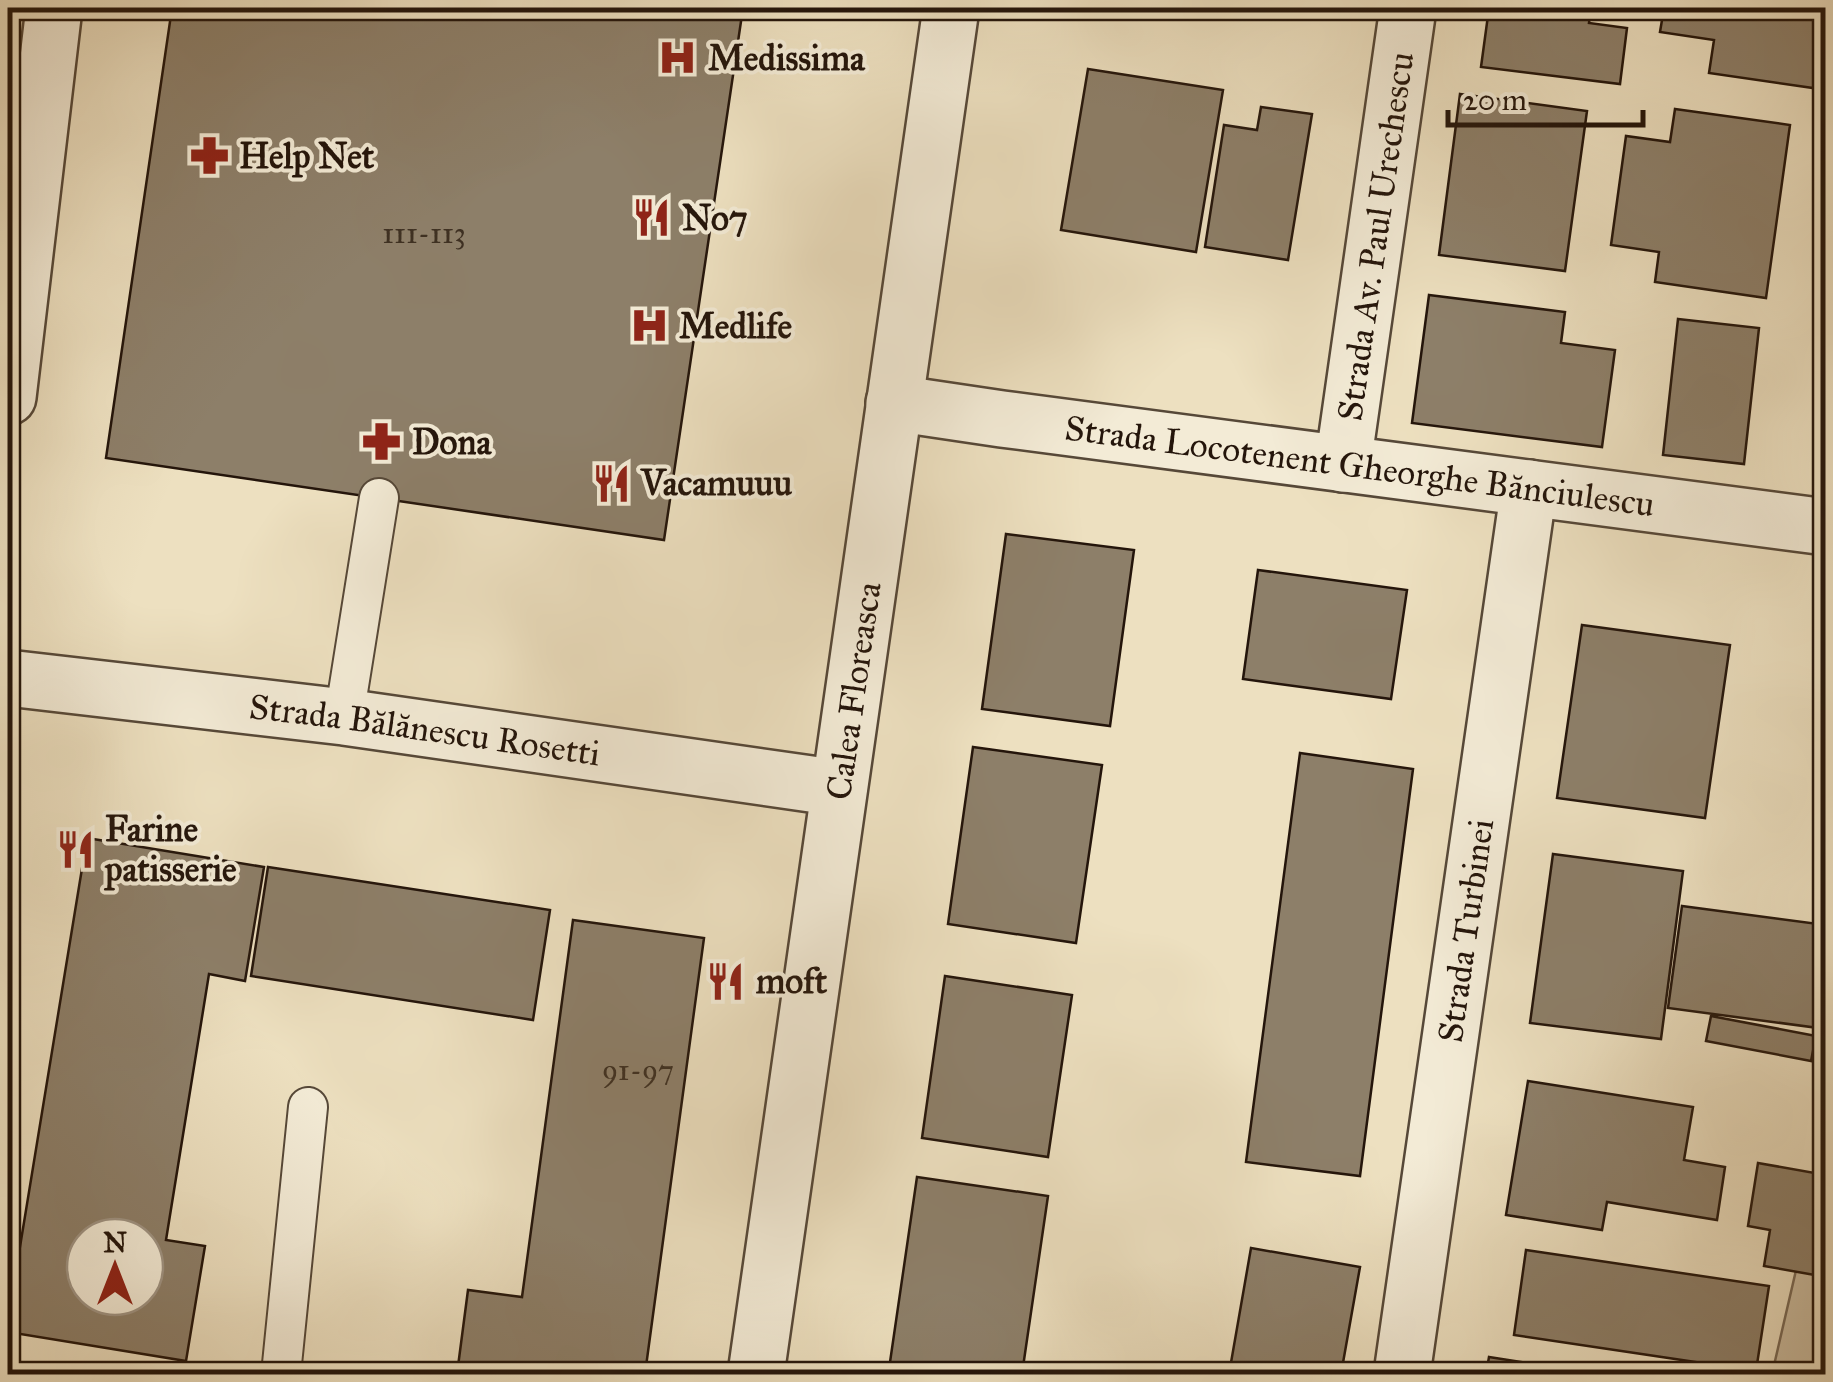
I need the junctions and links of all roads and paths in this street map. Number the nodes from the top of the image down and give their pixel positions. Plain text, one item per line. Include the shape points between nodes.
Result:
1 (54, 8) edge
2 (951, 8) edge
3 (1408, 8) edge
4 (8, 397) edge
5 (894, 403) junction
6 (1343, 464) junction
7 (1530, 488) junction
8 (379, 498) dead end
9 (1826, 527) edge
10 (8, 678) edge
11 (344, 717) junction
12 (839, 788) junction
13 (308, 1107) dead end
14 (281, 1374) edge
15 (756, 1374) edge
16 (1402, 1374) edge

1 - 4 street
2 - 5 street, Calea Floreasca
3 - 6 street, Strada Av. Paul Urechescu
5 - 6 street, Strada Locotenent Gheorghe Bănciulescu
5 - 12 street, Calea Floreasca
6 - 7 street, Strada Locotenent Gheorghe Bănciulescu
7 - 9 street, Strada Locotenent Gheorghe Bănciulescu
7 - 16 street, Strada Turbinei
8 - 11 lane
10 - 11 street, Strada Bălănescu Rosetti
11 - 12 street, Strada Bălănescu Rosetti
12 - 15 street, Calea Floreasca
13 - 14 lane

